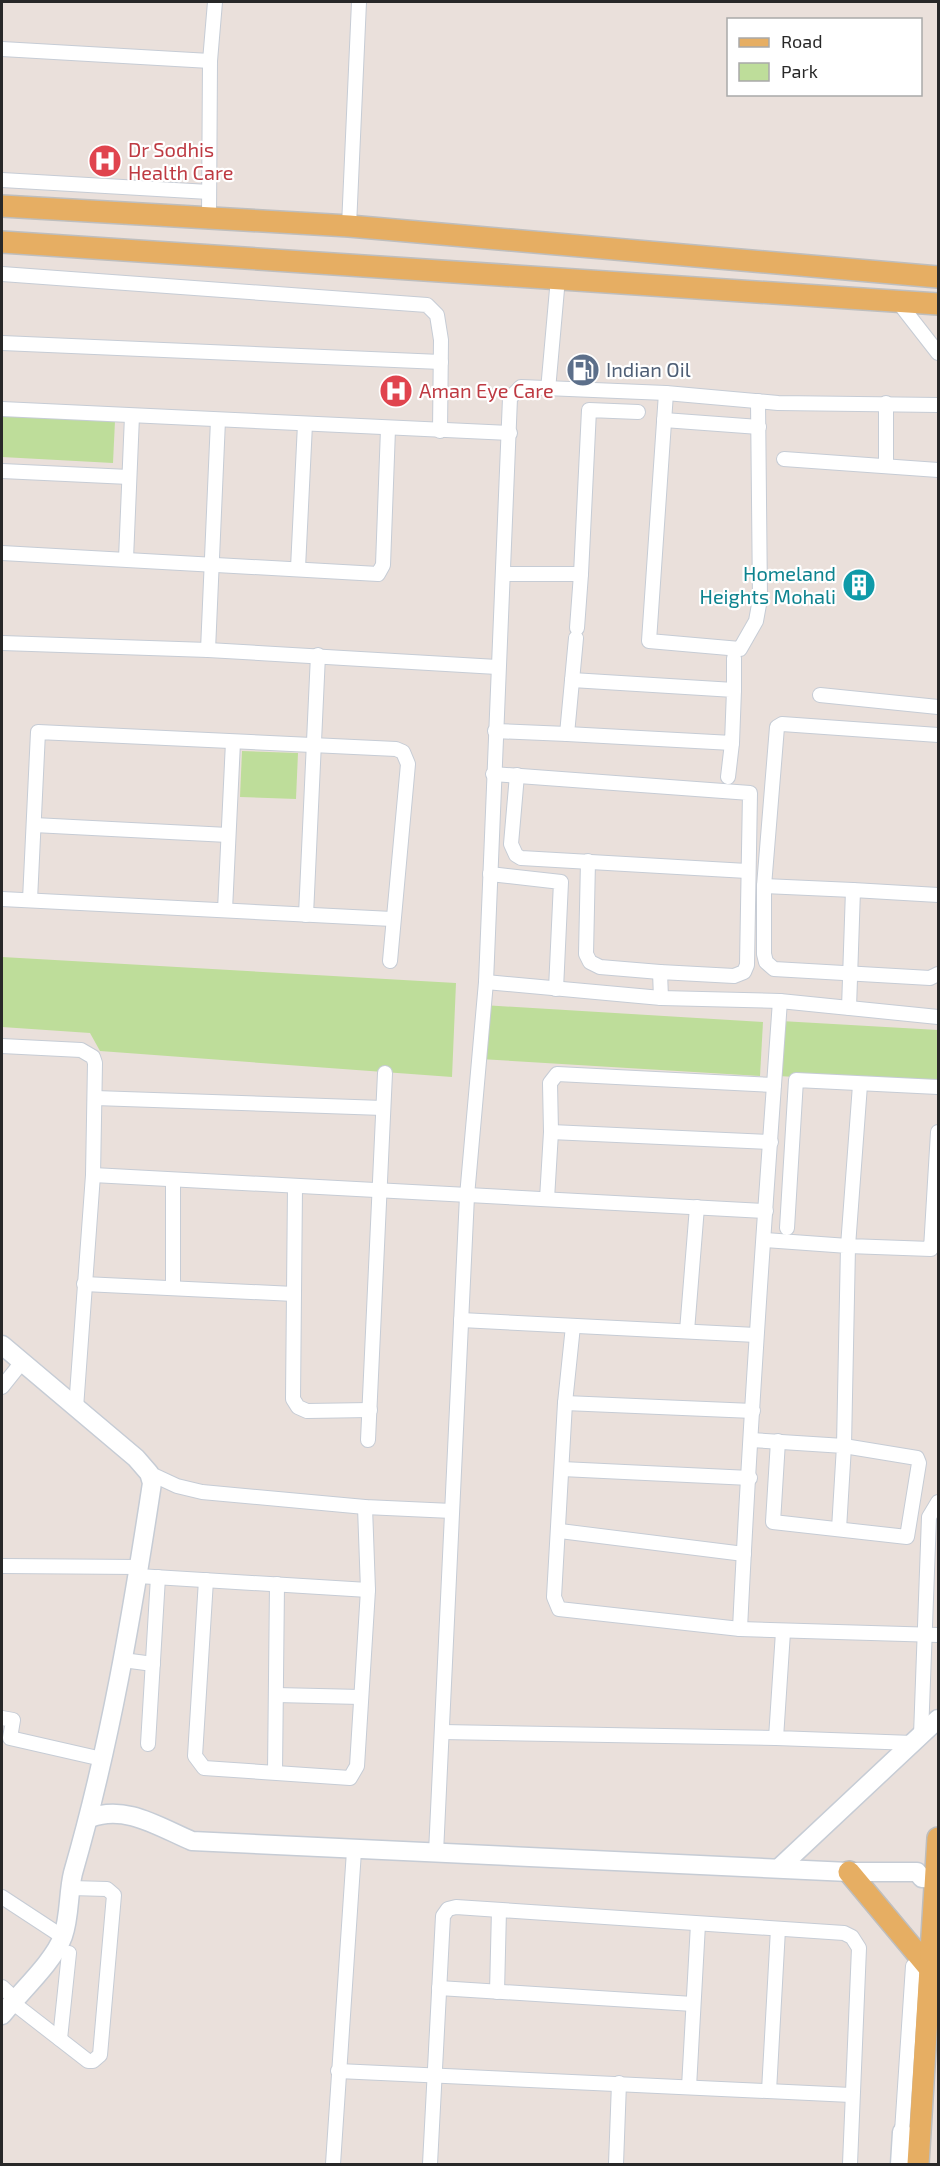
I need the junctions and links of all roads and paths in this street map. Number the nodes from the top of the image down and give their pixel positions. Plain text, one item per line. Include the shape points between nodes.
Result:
1 (215, 2) edge
2 (359, 2) edge
3 (2, 49) edge
4 (210, 61) junction
5 (2, 180) edge
6 (209, 192) junction
7 (2, 206) edge
8 (209, 217) junction
9 (349, 226) junction
10 (2, 242) edge
11 (939, 259) edge
12 (2, 274) edge
13 (932, 276) edge
14 (558, 278) junction
15 (899, 303) junction
16 (939, 304) edge
17 (2, 343) edge
18 (939, 353) edge
19 (441, 362) junction
20 (548, 390) junction
21 (666, 393) junction
22 (758, 401) junction
23 (886, 403) junction
24 (939, 405) edge
25 (2, 409) edge
26 (638, 412) dead end
27 (664, 415) junction
28 (132, 416) junction
29 (218, 420) junction
30 (758, 423) junction
31 (305, 424) junction
32 (388, 429) junction
33 (440, 431) junction
34 (510, 433) junction
35 (784, 459) dead end
36 (886, 466) junction
37 (939, 470) edge
38 (2, 471) edge
39 (129, 477) junction
40 (2, 553) edge
41 (126, 560) junction
42 (212, 564) junction
43 (298, 568) junction
44 (504, 574) junction
45 (581, 574) junction
46 (2, 643) edge
47 (208, 650) junction
48 (318, 655) junction
49 (734, 658) dead end
50 (497, 667) junction
51 (572, 680) junction
52 (734, 690) junction
53 (820, 695) dead end
54 (939, 707) edge
55 (495, 731) junction
56 (567, 734) junction
57 (939, 735) edge
58 (233, 742) junction
59 (732, 743) junction
60 (313, 746) junction
61 (493, 774) junction
62 (516, 775) junction
63 (728, 777) dead end
64 (34, 825) junction
65 (228, 835) junction
66 (588, 861) junction
67 (747, 871) junction
68 (490, 874) junction
69 (764, 886) junction
70 (853, 890) junction
71 (939, 895) edge
72 (2, 899) edge
73 (30, 900) junction
74 (225, 910) junction
75 (306, 915) junction
76 (392, 919) junction
77 (390, 961) dead end
78 (660, 972) junction
79 (852, 972) junction
80 (939, 974) edge
81 (486, 982) junction
82 (556, 989) junction
83 (660, 998) junction
84 (780, 1001) junction
85 (849, 1008) junction
86 (939, 1017) edge
87 (2, 1046) edge
88 (385, 1072) dead end
89 (774, 1085) junction
90 (860, 1085) junction
91 (939, 1087) edge
92 (95, 1098) junction
93 (383, 1108) junction
94 (551, 1132) junction
95 (939, 1132) edge
96 (771, 1142) junction
97 (93, 1175) junction
98 (173, 1181) junction
99 (296, 1187) junction
100 (379, 1191) junction
101 (467, 1196) junction
102 (547, 1199) junction
103 (697, 1207) junction
104 (766, 1211) junction
105 (787, 1228) dead end
106 (765, 1240) junction
107 (848, 1246) junction
108 (84, 1284) junction
109 (173, 1288) junction
110 (294, 1294) junction
111 (461, 1320) junction
112 (573, 1326) junction
113 (687, 1331) junction
114 (756, 1335) junction
115 (2, 1345) edge
116 (22, 1362) junction
117 (2, 1387) edge
118 (565, 1403) junction
119 (76, 1408) junction
120 (370, 1410) junction
121 (753, 1411) junction
122 (368, 1440) dead end
123 (751, 1440) junction
124 (777, 1441) junction
125 (844, 1446) junction
126 (562, 1469) junction
127 (149, 1473) junction
128 (750, 1478) junction
129 (939, 1502) edge
130 (365, 1507) junction
131 (452, 1510) junction
132 (839, 1529) junction
133 (560, 1531) junction
134 (744, 1554) junction
135 (2, 1566) edge
136 (139, 1571) junction
137 (158, 1577) junction
138 (206, 1580) junction
139 (277, 1584) junction
140 (368, 1590) junction
141 (740, 1629) junction
142 (783, 1632) junction
143 (924, 1634) junction
144 (939, 1635) edge
145 (123, 1660) junction
146 (153, 1664) junction
147 (276, 1695) junction
148 (361, 1697) junction
149 (2, 1718) edge
150 (939, 1719) edge
151 (442, 1732) junction
152 (776, 1738) junction
153 (917, 1739) junction
154 (148, 1744) dead end
155 (102, 1759) junction
156 (275, 1772) junction
157 (90, 1818) junction
158 (939, 1838) edge
159 (354, 1851) junction
160 (436, 1853) junction
161 (779, 1868) junction
162 (849, 1872) junction
163 (933, 1872) edge
164 (71, 1888) junction
165 (2, 1897) edge
166 (499, 1910) junction
167 (698, 1924) junction
168 (778, 1929) junction
169 (66, 1945) junction
170 (921, 1967) junction
171 (439, 1988) junction
172 (497, 1992) junction
173 (8, 2001) edge
174 (693, 2004) junction
175 (60, 2039) junction
176 (338, 2071) junction
177 (435, 2074) junction
178 (619, 2083) junction
179 (689, 2087) junction
180 (769, 2091) junction
181 (851, 2095) junction
182 (911, 2132) junction
183 (333, 2164) edge
184 (430, 2164) edge
185 (616, 2164) edge
186 (850, 2164) edge
187 (900, 2164) edge
188 (918, 2164) edge

1 - 4 street
2 - 9 street
3 - 4 street
4 - 6 street
5 - 6 street
6 - 8 street
7 - 8 main road
8 - 9 main road
9 - 13 main road
10 - 14 main road
11 - 13 main road
12 - 19 street via 427,305 437,315
14 - 15 main road
14 - 20 street
15 - 16 main road
15 - 18 street
17 - 19 street
19 - 33 street
20 - 21 street
20 - 34 street via 521,387 514,392 510,398
21 - 22 street
21 - 27 street
22 - 23 street
22 - 30 street
23 - 24 street
23 - 36 street
25 - 28 street
26 - 45 street via 588,410
27 - 30 street
27 - 30 street via 649,641 728,648 740,649 759,612
28 - 29 street
28 - 39 street
29 - 31 street
29 - 42 street
31 - 32 street
31 - 43 street
32 - 33 street
32 - 43 street via 382,571 378,574
33 - 34 street
34 - 44 street
35 - 36 street
36 - 37 street
38 - 39 street
39 - 41 street
40 - 41 street
41 - 42 street
42 - 43 street
42 - 47 street
44 - 45 street
44 - 50 street
45 - 51 street
46 - 47 street
47 - 48 street
48 - 50 street
48 - 60 street
49 - 52 street
50 - 55 street
51 - 52 street
51 - 56 street
52 - 59 street
53 - 54 street
55 - 56 street
55 - 61 street
56 - 59 street
57 - 69 street via 782,724 777,727
58 - 60 street
58 - 64 street via 38,732
58 - 65 street
59 - 63 street
60 - 75 street
60 - 76 street via 396,749 407,758
61 - 62 street
61 - 68 street
62 - 66 street via 511,844 516,855
62 - 67 street via 750,793
64 - 65 street
64 - 73 street
65 - 74 street
66 - 67 street
66 - 78 street via 586,954 590,962 600,967
67 - 78 street via 744,972 734,976
68 - 81 street
68 - 82 street via 561,882
69 - 70 street
69 - 79 street via 766,963 774,969
70 - 71 street
70 - 79 street
72 - 73 street
73 - 74 street
74 - 75 street
75 - 76 street
76 - 77 street
78 - 83 street
79 - 80 street via 930,978
79 - 85 street
81 - 82 street
81 - 101 street
82 - 83 street
83 - 84 street
84 - 85 street
84 - 89 street
85 - 86 street
87 - 92 street via 87,1052 95,1063
88 - 93 street
89 - 94 street via 557,1074 550,1083
89 - 96 street
90 - 91 street
90 - 105 street via 796,1080
90 - 107 street
92 - 93 street
92 - 97 street
93 - 100 street
94 - 96 street
94 - 102 street
95 - 107 street via 931,1249
96 - 104 street
97 - 98 street
97 - 108 street
98 - 99 street
98 - 109 street
99 - 100 street
99 - 110 street
100 - 101 street
100 - 120 street
101 - 102 street
101 - 111 street
102 - 103 street
103 - 104 street
103 - 113 street
104 - 106 street
106 - 107 street
106 - 114 street
107 - 125 street
108 - 109 street
108 - 119 street
109 - 110 street
110 - 120 street via 293,1399 298,1407 307,1411
111 - 112 street
111 - 131 street
112 - 113 street
112 - 118 street
113 - 114 street
114 - 121 street
115 - 116 street
116 - 117 street
116 - 119 street
118 - 121 street
118 - 126 street
119 - 127 street
120 - 122 street
121 - 123 street
123 - 124 street
123 - 128 street
124 - 125 street
124 - 132 street via 773,1522
125 - 132 street
125 - 132 street via 911,1455 919,1463 908,1537
126 - 128 street
126 - 133 street
127 - 130 street via 202,1492
127 - 136 street via 152,1484
128 - 134 street
129 - 143 street via 929,1517
130 - 131 street
130 - 140 street
131 - 151 street
133 - 134 street
133 - 141 street via 554,1597 559,1609
134 - 141 street
135 - 136 street
136 - 137 street
136 - 145 street
137 - 138 street
137 - 146 street
138 - 139 street
138 - 156 street via 195,1756 204,1768
139 - 140 street
139 - 147 street
140 - 148 street
141 - 142 street
142 - 143 street
142 - 152 street
143 - 144 street
143 - 153 street
145 - 146 street
145 - 155 street
146 - 154 street
147 - 148 street
147 - 156 street
148 - 156 street via 357,1766 350,1778
149 - 155 street via 13,1720 10,1738
150 - 153 street
151 - 152 street
151 - 160 street
152 - 153 street
153 - 161 street
155 - 157 street
157 - 159 street via 115,1812 192,1841
157 - 164 street
158 - 163 main road
159 - 160 street
159 - 176 street
160 - 161 street
161 - 162 street
162 - 163 street
162 - 170 main road
163 - 170 main road
164 - 169 street
164 - 175 street via 107,1889 114,1895 100,2055 88,2061
165 - 169 street
166 - 167 street
166 - 171 street via 448,1909 443,1916
166 - 172 street
167 - 168 street
167 - 174 street
168 - 180 street
168 - 181 street via 844,1933 859,1948
169 - 173 street
169 - 175 street
170 - 182 main road
171 - 172 street
171 - 177 street
172 - 174 street
173 - 175 street
174 - 179 street
176 - 177 street
176 - 183 street
177 - 178 street
177 - 184 street
178 - 179 street
178 - 185 street
179 - 180 street
180 - 181 street
181 - 186 street
182 - 187 street
182 - 188 main road

